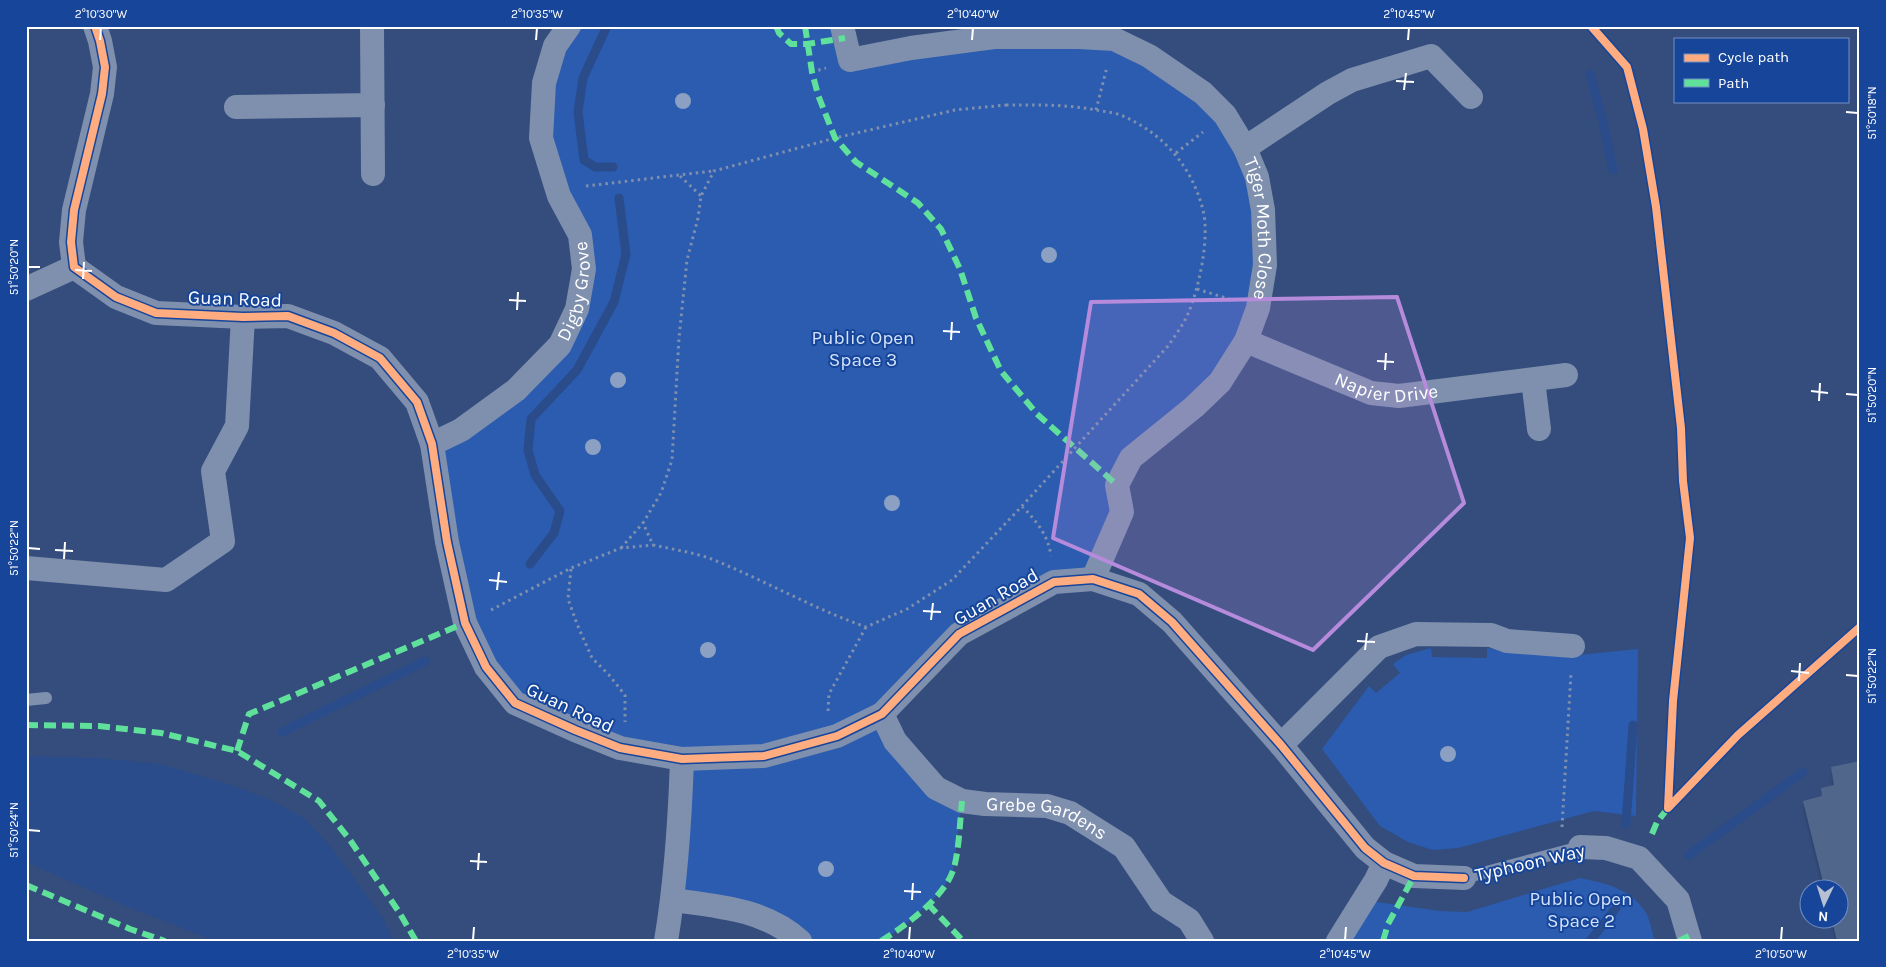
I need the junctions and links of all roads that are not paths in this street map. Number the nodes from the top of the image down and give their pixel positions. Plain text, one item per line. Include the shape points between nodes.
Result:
1 (95, 26) edge
2 (372, 26) edge
3 (569, 26) edge
4 (842, 26) edge
5 (1080, 31) edge
6 (1471, 97) dead end
7 (373, 105) junction
8 (236, 107) dead end
9 (1246, 148) junction
10 (373, 174) dead end
11 (74, 267) junction
12 (26, 289) edge
13 (242, 317) junction
14 (1246, 341) junction
15 (1566, 375) dead end
16 (1533, 380) junction
17 (1540, 429) dead end
18 (432, 444) junction
19 (26, 568) edge
20 (1093, 579) junction
21 (1573, 646) road end
22 (46, 698) dead end
23 (26, 700) edge
24 (882, 714) junction
25 (1281, 744) junction
26 (682, 759) junction
27 (1580, 847) joint
28 (1384, 863) junction
29 (1464, 878) joint
30 (673, 900) junction
31 (666, 941) edge
32 (800, 941) edge
33 (1202, 941) edge
34 (1338, 941) edge
35 (1690, 941) edge

1 - 11 street via 105,67 102,94 74,210 71,242
2 - 7 street
3 - 18 street, Digby Grove via 555,46 544,83 541,138 559,196 580,235 584,269 577,309 560,345 516,390 461,430
4 - 5 street, Tiger Moth Close via 850,60 994,37
5 - 9 street, Tiger Moth Close via 1114,38 1176,74 1224,115
6 - 9 street, Tiger Moth Close via 1431,56 1352,80
7 - 8 street
7 - 10 street
9 - 14 street, Tiger Moth Close via 1257,177 1263,210 1264,266 1258,308
11 - 12 street
11 - 13 street, Guan Road via 116,297 156,313
13 - 18 street, Guan Road via 288,316 334,333 380,358 417,402
13 - 19 street via 237,426 213,471 223,541 166,580
14 - 16 street, Napier Drive via 1371,392 1398,396
14 - 20 street, Tiger Moth Close via 1220,382 1130,458 1117,485 1122,512
15 - 16 street, Napier Drive
16 - 17 street
18 - 26 street, Guan Road via 465,623 486,667 515,703 620,748
20 - 24 street, Guan Road via 1054,582 959,634
20 - 25 street, Guan Road via 1139,594 1172,622
21 - 25 street via 1507,641 1490,634 1416,634 1379,648
22 - 23 lane
24 - 26 street, Guan Road via 837,736 764,756
24 - 33 street, Grebe Gardens via 895,741 936,788 962,801 1047,806 1070,813 1124,847 1161,902 1189,920
25 - 28 street, Guan Road via 1365,848
26 - 30 street
27 - 29 lane, Typhoon Way
27 - 35 street, Typhoon Way via 1606,848 1639,858 1678,900
28 - 29 street, Typhoon Way via 1414,876
28 - 34 street
30 - 31 street
30 - 32 street via 740,910 766,919

